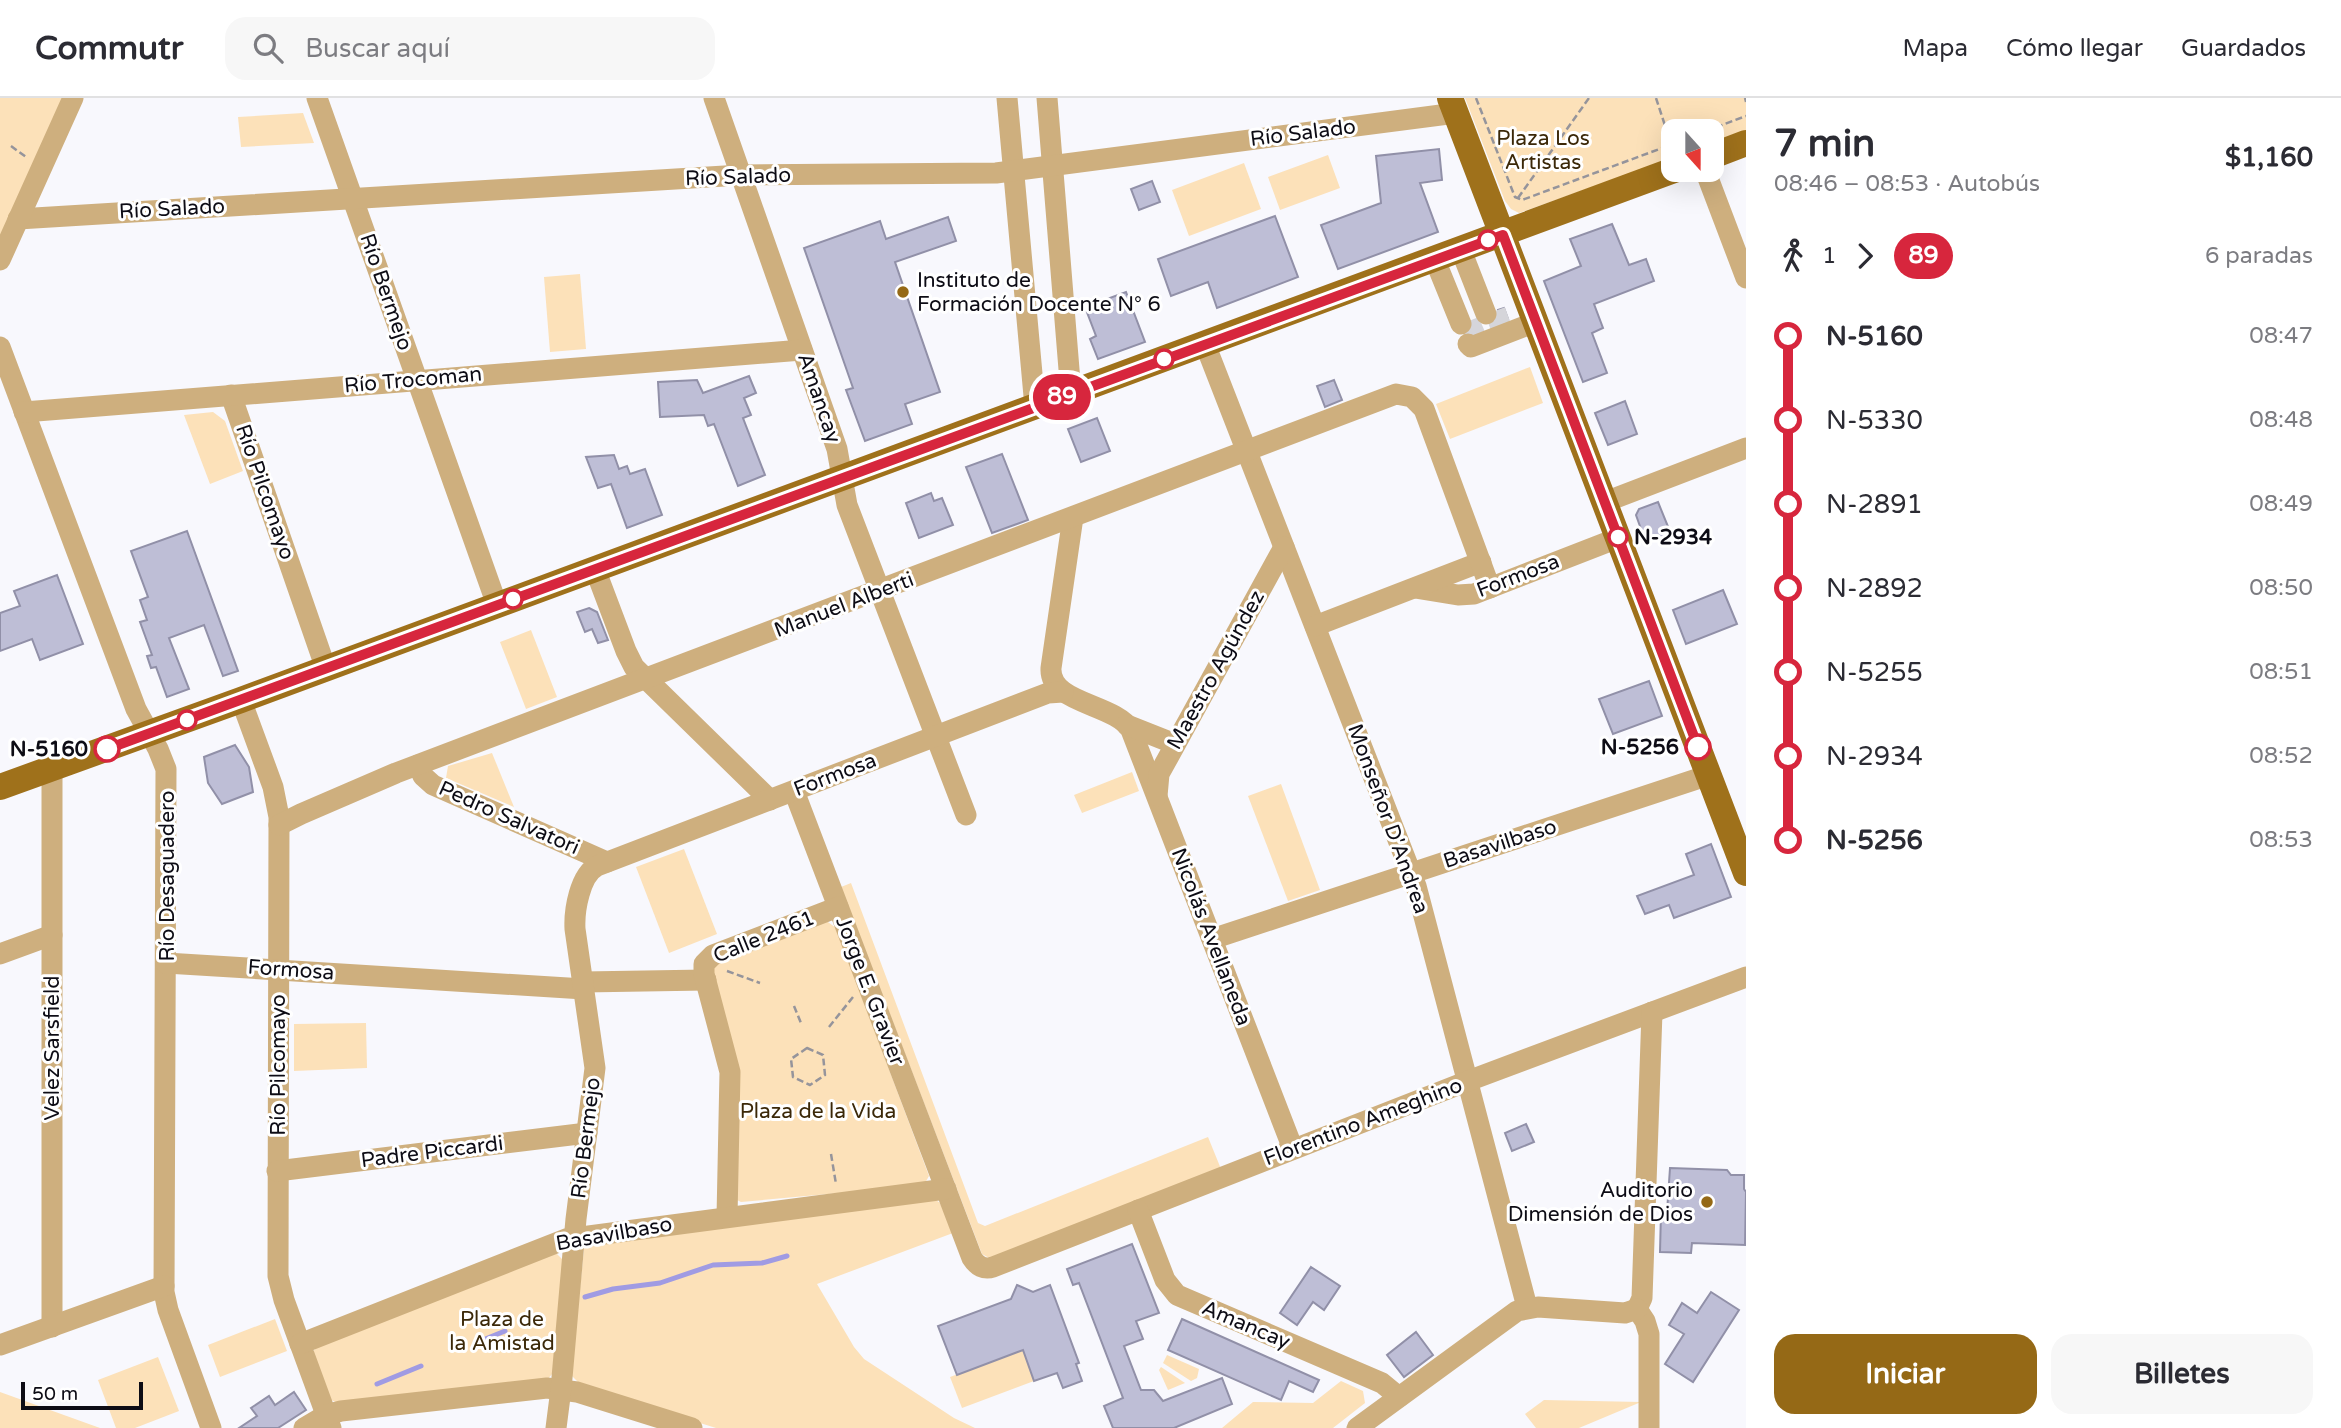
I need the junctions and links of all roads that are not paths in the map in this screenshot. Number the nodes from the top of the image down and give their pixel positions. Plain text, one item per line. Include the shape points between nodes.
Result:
1 (73, 98) edge
2 (317, 98) edge
3 (714, 98) edge
4 (1007, 98) edge
5 (1047, 98) edge
6 (1461, 103) edge
7 (1746, 143) edge
8 (1724, 151) edge
9 (1661, 159) edge
10 (1053, 166) junction
11 (1013, 171) junction
12 (741, 175) junction
13 (1710, 182) edge
14 (353, 198) junction
15 (18, 219) junction
16 (1503, 235) junction
17 (1453, 253) junction
18 (0, 260) edge
19 (1744, 269) edge
20 (1536, 321) junction
21 (1484, 330) junction
22 (1206, 344) junction
23 (0, 347) edge
24 (802, 349) junction
25 (416, 380) junction
26 (1071, 394) junction
27 (231, 395) junction
28 (1035, 407) junction
29 (24, 412) junction
30 (1746, 448) edge
31 (1247, 451) junction
32 (841, 479) junction
33 (1605, 502) junction
34 (1073, 517) junction
35 (1618, 538) junction
36 (1284, 547) junction
37 (1481, 562) junction
38 (595, 569) junction
39 (1415, 588) junction
40 (1490, 588) junction
41 (880, 592) junction
42 (497, 605) junction
43 (1315, 626) junction
44 (326, 669) junction
45 (644, 679) junction
46 (1063, 692) junction
47 (241, 700) junction
48 (1127, 724) junction
49 (149, 734) junction
50 (936, 736) junction
51 (1175, 744) junction
52 (418, 765) junction
53 (52, 769) junction
54 (1709, 775) junction
55 (0, 787) edge
56 (794, 790) junction
57 (1157, 796) junction
58 (770, 800) junction
59 (966, 815) dead end
60 (279, 825) junction
61 (607, 862) junction
62 (1411, 873) junction
63 (1746, 873) edge
64 (838, 907) junction
65 (52, 935) junction
66 (1212, 939) junction
67 (0, 954) edge
68 (166, 963) junction
69 (278, 970) junction
70 (1746, 977) edge
71 (706, 981) junction
72 (584, 986) junction
73 (1652, 1012) junction
74 (1468, 1081) junction
75 (587, 1133) junction
76 (1293, 1149) junction
77 (277, 1171) junction
78 (946, 1189) junction
79 (1138, 1210) junction
80 (727, 1217) junction
81 (574, 1237) junction
82 (981, 1267) joint
83 (164, 1286) junction
84 (1527, 1307) junction
85 (1637, 1309) junction
86 (52, 1327) junction
87 (300, 1344) junction
88 (0, 1346) edge
89 (561, 1389) junction
90 (1399, 1397) junction
91 (328, 1422) edge
92 (211, 1428) edge
93 (304, 1428) edge
94 (556, 1428) edge
95 (692, 1428) edge
96 (1357, 1428) edge
97 (1649, 1428) edge

1 - 15 street
2 - 14 street, Río Bermejo
3 - 12 street, Amancay
4 - 11 street
5 - 10 street
6 - 10 street, Río Salado
6 - 16 main road
7 - 8 main road
9 - 16 main road
10 - 11 street, Río Salado
10 - 26 street
11 - 12 street, Río Salado
11 - 28 street
12 - 14 street, Río Salado
12 - 24 street, Amancay
13 - 19 street
14 - 15 street, Río Salado
14 - 25 street, Río Bermejo
15 - 18 street
16 - 17 main road
16 - 20 main road
17 - 21 street
17 - 21 street
17 - 22 main road
20 - 21 street
20 - 33 main road
22 - 26 main road
22 - 31 street, Monseñor D'Andrea
23 - 29 street, Río Desaguadero
24 - 25 street, Río Trocoman
24 - 32 street, Amancay via 837,449
25 - 27 street, Río Trocoman
25 - 42 street, Río Bermejo
26 - 28 main road
27 - 29 street, Río Trocoman
27 - 44 street, Río Pilcomayo
28 - 32 main road
29 - 49 street, Río Desaguadero
30 - 33 street
31 - 34 street, Manuel Alberti
31 - 36 street, Monseñor D'Andrea
31 - 37 street, Manuel Alberti via 1391,396 1412,397 1426,413
32 - 38 main road
32 - 41 street, Amancay
33 - 35 main road
34 - 41 street, Manuel Alberti
34 - 46 street via 1050,672
35 - 40 street, Formosa
35 - 54 main road
36 - 43 street, Monseñor D'Andrea
36 - 51 street, Maestro Agúndez
37 - 39 street, Formosa
37 - 40 street
38 - 42 main road
38 - 45 street via 626,651
39 - 40 street, Formosa via 1463,596
39 - 43 street, Formosa
41 - 45 street, Manuel Alberti
41 - 50 street, Amancay
42 - 44 main road
43 - 62 street, Monseñor D'Andrea
44 - 47 main road
45 - 52 street, Manuel Alberti
45 - 58 street
46 - 48 street
46 - 50 street, Formosa via 1048,693
47 - 49 main road
47 - 60 street, Río Pilcomayo via 275,793
48 - 51 street
48 - 57 street, Nicolás Avellaneda
49 - 53 main road
49 - 68 street, Río Desaguadero via 163,760 167,780
50 - 56 street, Formosa
50 - 59 street, Amancay
51 - 57 street, Maestro Agúndez via 1159,774
52 - 60 street, Manuel Alberti
52 - 61 street, Pedro Salvatori via 436,787
53 - 55 main road
53 - 65 street, Velez Sarsfield
54 - 62 street, Basavilbaso
54 - 63 main road
56 - 58 street, Formosa
56 - 64 street, Jorge E. Gravier
57 - 66 street, Nicolás Avellaneda
58 - 61 street, Formosa
60 - 69 street, Río Pilcomayo
61 - 72 street, Río Bermejo via 587,874 577,909 575,929
62 - 66 street, Basavilbaso
62 - 74 street, Monseñor D'Andrea
64 - 71 street, Calle 2461 via 710,956 704,964
64 - 78 street, Jorge E. Gravier
65 - 67 street
65 - 86 street, Velez Sarsfield
66 - 76 street, Nicolás Avellaneda
68 - 69 street, Formosa
68 - 83 street, Río Desaguadero
69 - 72 street, Formosa
69 - 77 street, Río Pilcomayo
70 - 73 street, Florentino Ameghino
71 - 72 street, Calle 2461
71 - 80 street via 730,1072
72 - 75 street, Río Bermejo via 595,1068
73 - 74 street, Florentino Ameghino
73 - 85 street via 1642,1298
74 - 76 street, Florentino Ameghino
74 - 84 street, Monseñor D'Andrea
75 - 77 street, Padre Piccardi
75 - 81 street, Río Bermejo
76 - 79 street, Florentino Ameghino
77 - 87 street, Río Pilcomayo via 278,1276
78 - 80 street, Basavilbaso
78 - 82 street, Jorge E. Gravier via 972,1258
79 - 82 street, Florentino Ameghino via 993,1267
79 - 90 street, Amancay via 1165,1280 1177,1295 1381,1383
80 - 81 street, Basavilbaso
81 - 87 street, Basavilbaso
81 - 89 street, Río Bermejo
83 - 86 street
83 - 92 street, Río Desaguadero via 168,1310
84 - 85 street via 1625,1313
84 - 90 street via 1508,1315
85 - 97 street via 1649,1334
86 - 88 street
87 - 91 street, Río Pilcomayo
89 - 91 street via 341,1411
89 - 94 street, Río Bermejo
89 - 95 street
90 - 96 street
91 - 93 street

